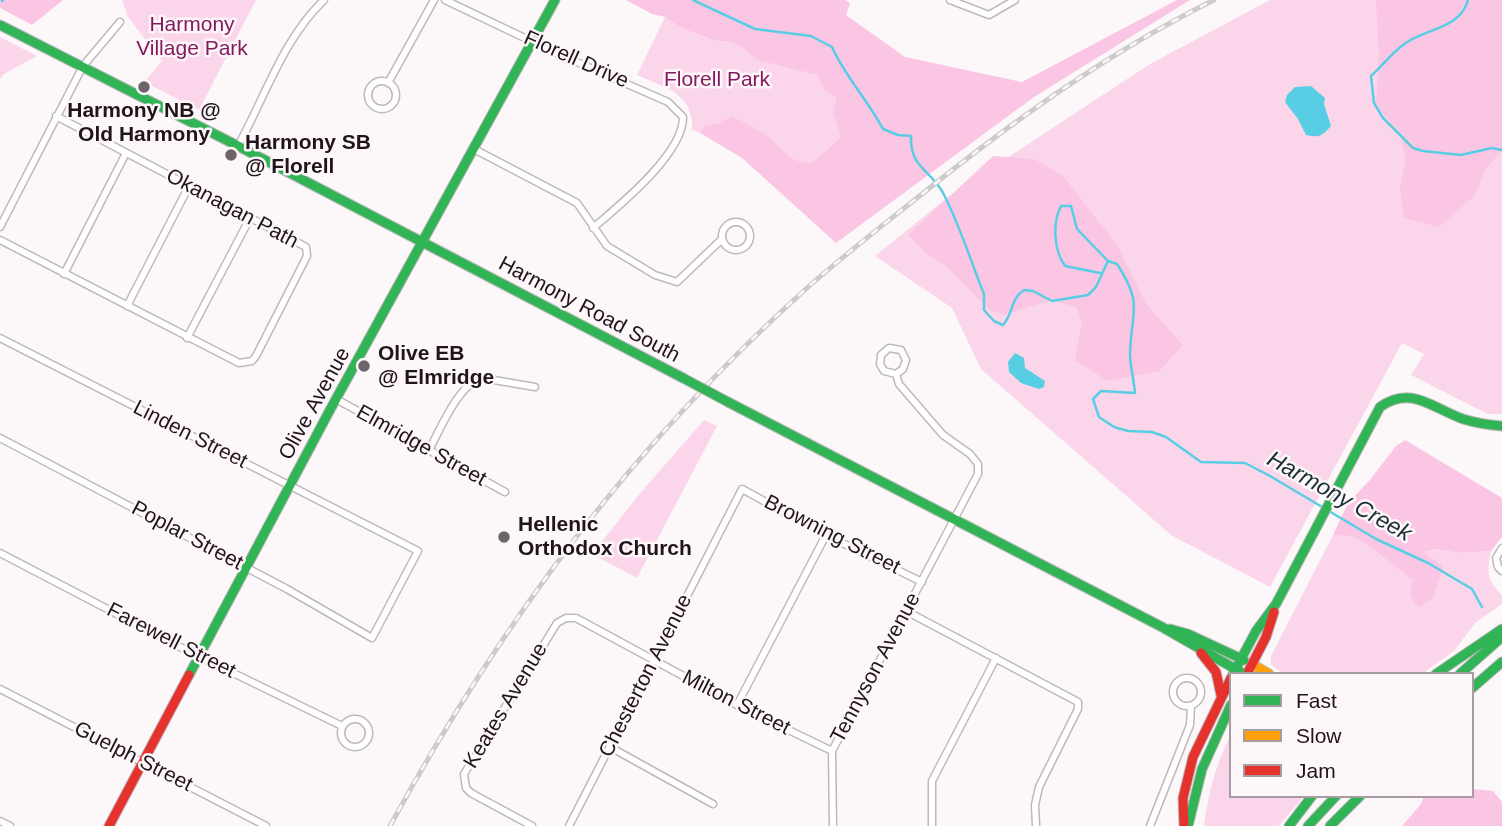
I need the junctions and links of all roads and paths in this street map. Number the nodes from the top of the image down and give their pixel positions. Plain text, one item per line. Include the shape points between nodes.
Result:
1 (324, 0) edge
2 (434, 0) edge
3 (446, 0) edge
4 (555, 0) edge
5 (950, 0) edge
6 (1015, 0) edge
7 (120, 22) dead end
8 (0, 24) edge
9 (534, 42) junction
10 (83, 66) junction
11 (388, 83) junction
12 (56, 116) junction
13 (238, 146) junction
14 (474, 149) junction
15 (126, 153) junction
16 (189, 186) junction
17 (250, 218) junction
18 (0, 227) edge
19 (593, 228) junction
20 (722, 239) junction
21 (0, 240) edge
22 (423, 243) junction
23 (64, 274) junction
24 (127, 306) junction
25 (0, 338) edge
26 (187, 338) junction
27 (895, 374) junction
28 (535, 387) dead end
29 (336, 400) junction
30 (1502, 426) edge
31 (0, 438) edge
32 (429, 450) junction
33 (290, 486) junction
34 (741, 489) joint
35 (505, 492) dead end
36 (955, 518) junction
37 (826, 535) junction
38 (1502, 548) edge
39 (0, 553) edge
40 (246, 567) junction
41 (1502, 571) edge
42 (922, 582) junction
43 (1276, 604) junction
44 (906, 611) junction
45 (566, 618) joint
46 (1162, 626) junction
47 (1502, 629) edge
48 (1502, 637) edge
49 (372, 638) joint
50 (1195, 647) junction
51 (199, 657) junction
52 (996, 658) junction
53 (1241, 658) junction
54 (652, 660) junction
55 (1502, 662) edge
56 (1252, 664) junction
57 (1235, 672) edge
58 (1238, 672) edge
59 (1241, 672) edge
60 (1266, 672) edge
61 (1439, 672) edge
62 (1462, 672) edge
63 (1229, 686) edge
64 (1474, 686) edge
65 (0, 689) edge
66 (1221, 697) junction
67 (737, 705) junction
68 (1191, 706) junction
69 (1229, 709) edge
70 (342, 726) junction
71 (610, 747) junction
72 (832, 751) junction
73 (143, 762) junction
74 (1310, 798) edge
75 (1334, 798) edge
76 (1358, 798) edge
77 (713, 804) dead end
78 (0, 821) edge
79 (10, 826) edge
80 (109, 826) edge
81 (266, 826) edge
82 (532, 826) edge
83 (569, 826) edge
84 (832, 826) edge
85 (932, 826) edge
86 (1035, 826) edge
87 (1150, 826) edge
88 (1186, 826) edge
89 (1289, 826) edge
90 (1308, 826) edge
91 (1330, 826) edge

1 - 13 street via 309,14 283,56
2 - 11 street
3 - 9 street, Florell Drive
4 - 9 main road, Olive Avenue
5 - 6 street via 989,15
7 - 10 street
8 - 10 main road, Harmony Road South
9 - 14 main road, Olive Avenue
9 - 19 street, Florell Drive via 668,102 683,117 676,143 649,177
10 - 12 street
10 - 13 main road, Harmony Road South
11 - 11 street via 379,82 370,89 369,99 375,107 385,108 394,101 395,91
12 - 15 street, Okanagan Path
12 - 18 street
13 - 22 main road, Harmony Road South
14 - 19 street via 577,203
14 - 22 main road, Olive Avenue
15 - 16 street, Okanagan Path
15 - 23 street
16 - 17 street, Okanagan Path
16 - 24 street
17 - 26 street
17 - 26 street, Okanagan Path via 306,247 307,256 256,356 239,363
19 - 20 street via 607,246 655,275 677,282
20 - 20 street via 728,248 739,250 748,244 750,234 745,225 735,222 724,229
21 - 23 street, Okanagan Path
22 - 29 main road, Olive Avenue
22 - 36 main road, Harmony Road South, bridge
23 - 24 street, Okanagan Path
24 - 26 street, Okanagan Path
25 - 33 street, Linden Street
27 - 27 street via 906,360 901,350 889,348 881,355 880,365
27 - 36 street, Tennyson Avenue via 943,435 978,464 978,474
28 - 32 street via 474,380
29 - 32 street, Elmridge Street
29 - 33 main road, Olive Avenue
30 - 43 main road via 1462,418 1409,397 1389,399 1380,407
31 - 40 street, Poplar Street
32 - 35 street, Elmridge Street
33 - 40 main road, Olive Avenue
33 - 49 street, Linden Street via 418,551
34 - 37 street, Browning Street
34 - 54 street, Chesterton Avenue
36 - 42 street, Tennyson Avenue
36 - 46 main road, Harmony Road South
37 - 42 street, Browning Street
37 - 67 street
38 - 41 street via 1496,558
39 - 51 street, Farewell Street
40 - 49 street, Poplar Street
40 - 51 main road, Olive Avenue
42 - 44 street, Tennyson Avenue
43 - 53 main road
43 - 56 main road
44 - 52 street
44 - 72 street, Tennyson Avenue
45 - 54 street, Milton Street via 576,618
45 - 82 street, Keates Avenue via 557,623 464,774 466,786 477,797
46 - 50 main road, Harmony Road South
46 - 53 main road, Harmony Road South
47 - 61 main road
48 - 62 main road
50 - 57 main road, Harmony Road South
50 - 66 main road via 1221,680
51 - 70 street, Farewell Street
51 - 73 main road, Olive Avenue
52 - 85 street via 932,781
52 - 86 street via 1078,702 1039,787
53 - 56 main road, Harmony Road South
53 - 58 main road
54 - 67 street, Milton Street
54 - 71 street, Chesterton Avenue
55 - 64 main road
56 - 59 main road
56 - 60 main road, Harmony Road South
63 - 66 main road
65 - 73 street, Guelph Street
66 - 88 main road via 1187,777 1182,798
67 - 72 street, Milton Street
68 - 68 street via 1201,691 1197,682 1183,678 1173,696
68 - 87 street via 1190,724
69 - 88 main road via 1202,769
70 - 70 street, Farewell Street via 342,739 348,746 361,746 368,740 364,722 350,720
71 - 77 street
71 - 83 street, Chesterton Avenue
72 - 84 street, Tennyson Avenue
73 - 80 main road, Olive Avenue
73 - 81 street, Guelph Street
74 - 89 main road
75 - 90 main road
76 - 91 main road
78 - 79 street

